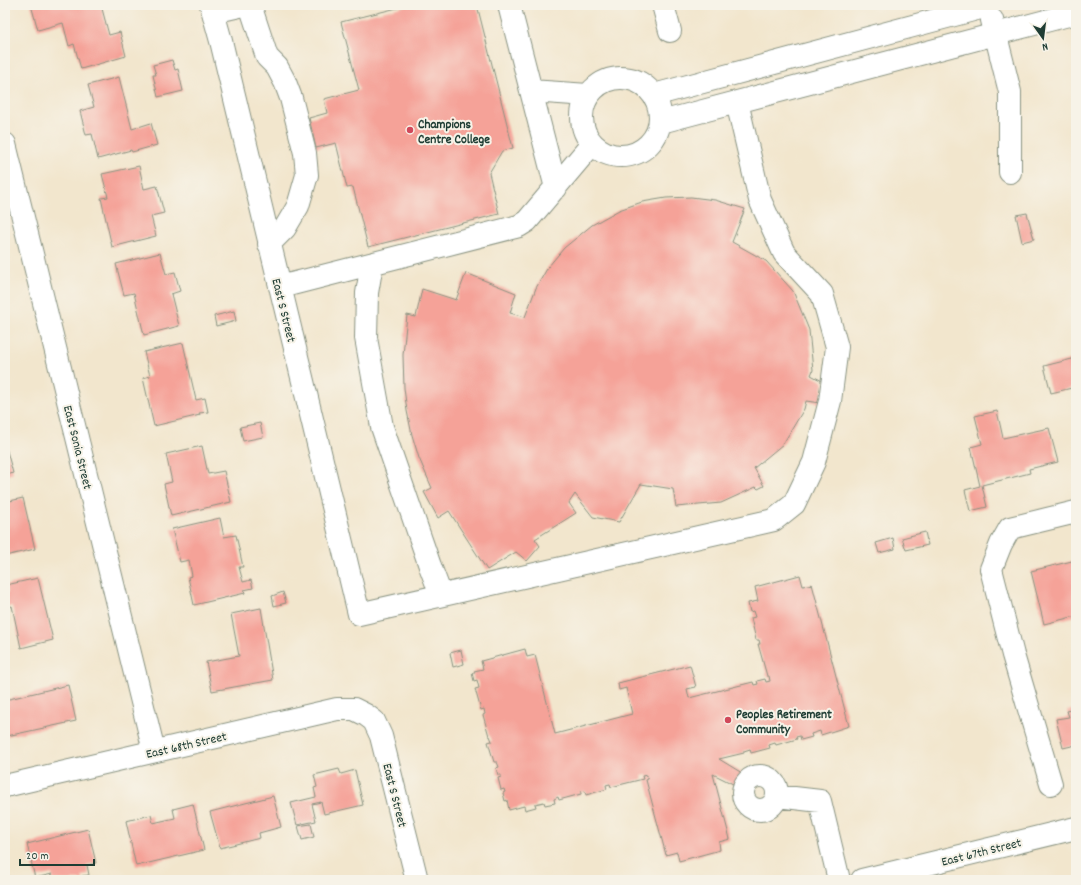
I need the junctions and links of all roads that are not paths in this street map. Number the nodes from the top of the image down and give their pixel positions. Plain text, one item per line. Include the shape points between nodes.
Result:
1 (244, 5) edge
2 (250, 5) edge
3 (509, 5) edge
4 (663, 5) edge
5 (988, 5) edge
6 (212, 9) edge
7 (1076, 13) edge
8 (670, 31) dead end
9 (995, 33) junction
10 (531, 91) junction
11 (654, 94) junction
12 (588, 95) junction
13 (737, 102) junction
14 (661, 122) junction
15 (5, 144) edge
16 (592, 144) junction
17 (1010, 172) dead end
18 (556, 188) junction
19 (269, 244) junction
20 (372, 264) junction
21 (280, 287) junction
22 (1076, 512) edge
23 (441, 595) junction
24 (366, 715) joint
25 (154, 751) junction
26 (1051, 784) dead end
27 (5, 786) edge
28 (777, 796) dead end
29 (1076, 828) edge
30 (417, 880) edge
31 (839, 880) edge
32 (862, 880) edge

1 - 6 street
2 - 19 street via 267,57 277,67 292,98 305,153 307,175 298,206 285,228
3 - 10 street
4 - 8 street
5 - 9 street
5 - 11 street
6 - 19 street, East S Street
7 - 9 street
9 - 13 street
9 - 17 street via 1010,92
10 - 12 street
10 - 18 street
11 - 12 street via 647,86 622,77 609,79 597,85
11 - 14 street via 660,109
12 - 16 street via 582,107 581,121
13 - 14 street
13 - 23 street via 760,200 784,253 822,294 837,347 830,400 814,462 794,504 774,520
14 - 16 street via 657,135 649,144 639,152 627,156 614,156
15 - 25 street, East Sonia Street
16 - 18 street
18 - 20 street via 527,221 519,226
19 - 21 street, East S Street
20 - 21 street
20 - 23 street via 367,293 366,338 382,427
21 - 23 street, East S Street via 359,614
22 - 26 street via 1010,528 991,569
24 - 25 street, East 68th Street via 354,709 337,709
24 - 30 street, East S Street via 374,721 381,736
25 - 27 street, East 68th Street
28 - 31 street via 820,801
29 - 32 street, East 67th Street

